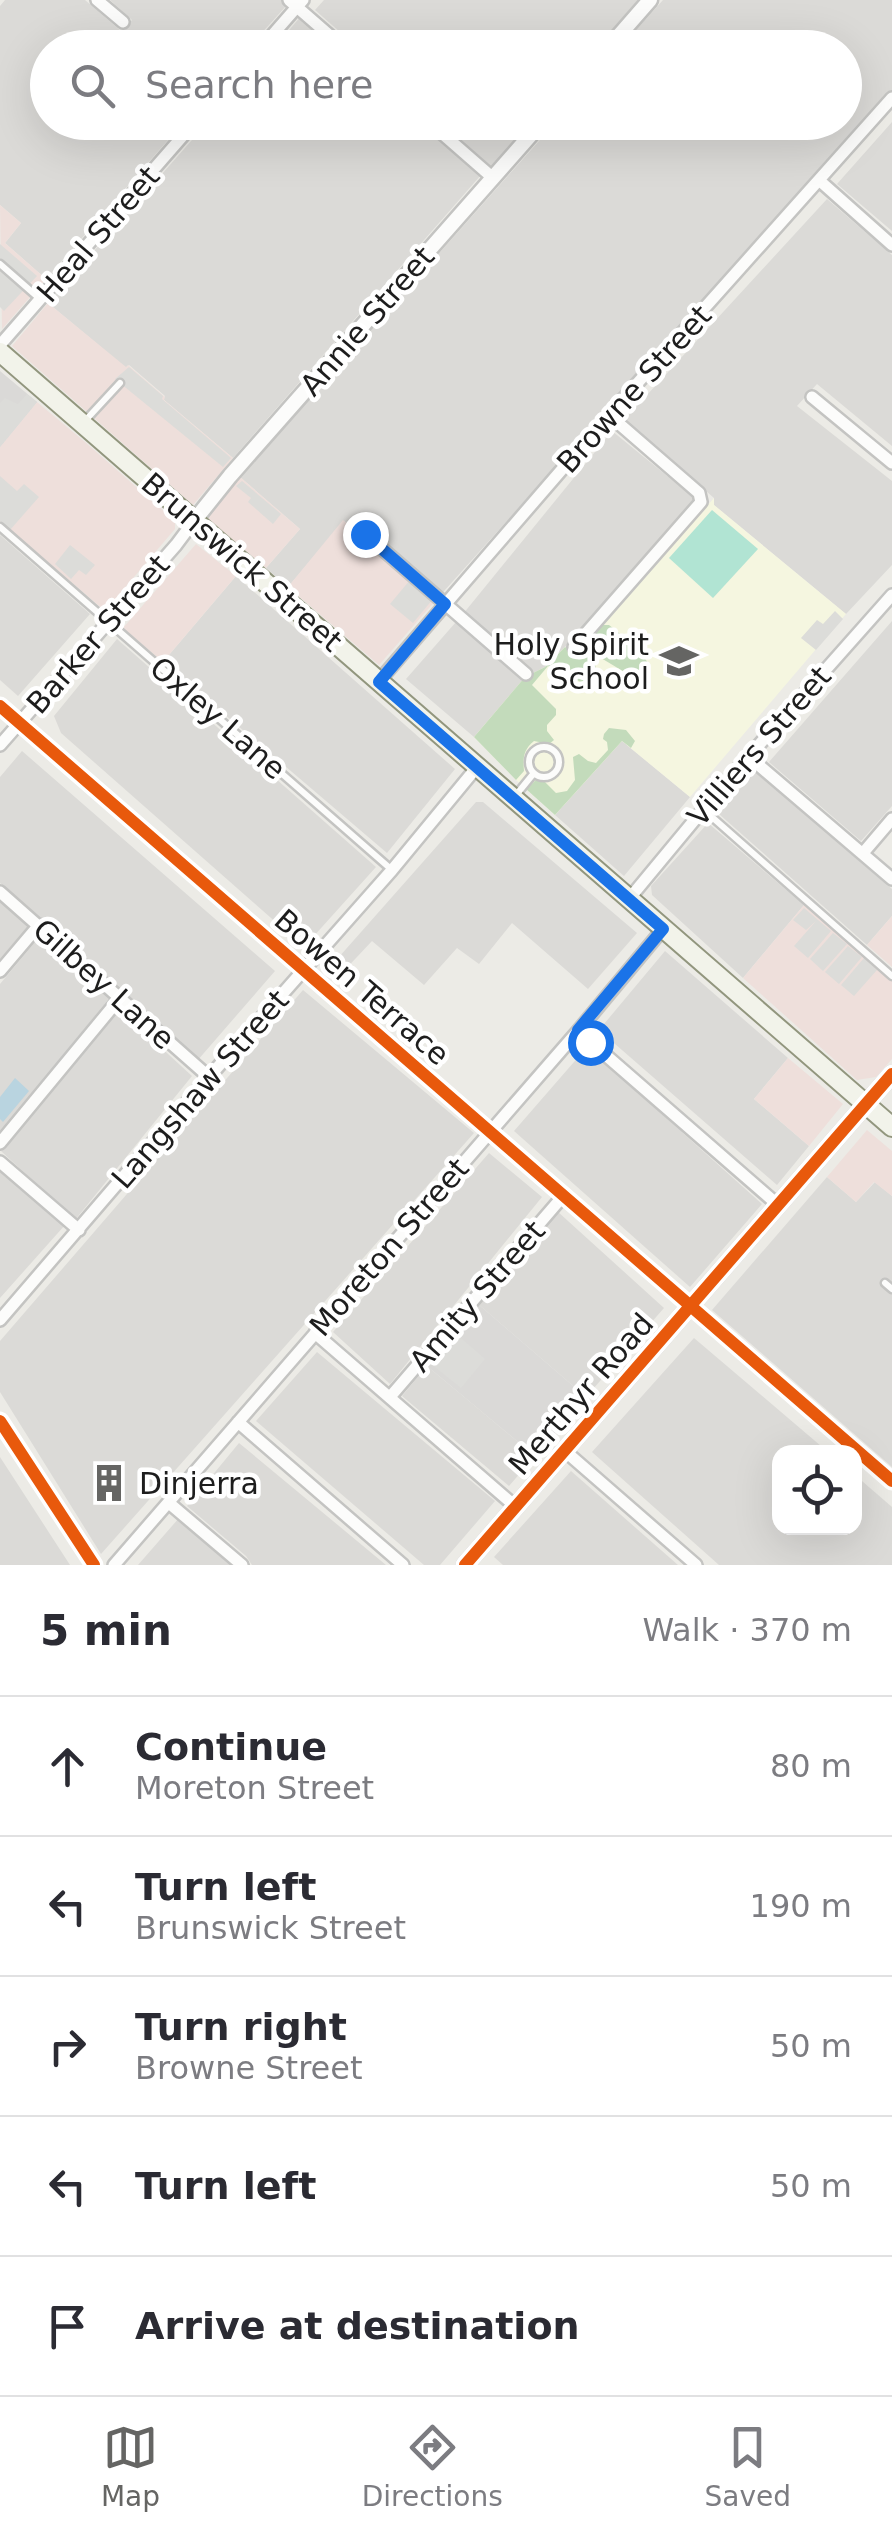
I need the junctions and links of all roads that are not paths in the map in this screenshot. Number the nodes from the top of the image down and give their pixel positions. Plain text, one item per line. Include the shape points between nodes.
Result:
1 (97, 0) edge
2 (650, 0) edge
3 (296, 2) edge
4 (122, 22) dead end
5 (275, 30) edge
6 (325, 30) edge
7 (624, 30) edge
8 (892, 98) edge
9 (862, 133) edge
10 (179, 140) edge
11 (450, 140) edge
12 (526, 140) edge
13 (856, 140) edge
14 (493, 178) junction
15 (820, 181) junction
16 (892, 245) edge
17 (0, 264) edge
18 (40, 299) junction
19 (0, 348) edge
20 (120, 383) dead end
21 (812, 397) dead end
22 (610, 416) junction
23 (83, 424) junction
24 (892, 464) edge
25 (194, 521) junction
26 (0, 527) edge
27 (365, 534) dead end
28 (892, 595) edge
29 (445, 604) junction
30 (108, 622) junction
31 (574, 647) dead end
32 (526, 674) dead end
33 (379, 682) junction
34 (0, 706) edge
35 (20, 723) junction
36 (0, 746) edge
37 (748, 756) junction
38 (477, 767) junction
39 (534, 773) junction
40 (513, 798) junction
41 (703, 809) junction
42 (892, 819) edge
43 (862, 854) junction
44 (392, 870) junction
45 (892, 880) edge
46 (0, 892) edge
47 (629, 899) junction
48 (39, 925) junction
49 (663, 929) junction
50 (304, 970) junction
51 (0, 971) edge
52 (892, 976) edge
53 (119, 999) junction
54 (578, 1030) junction
55 (892, 1074) edge
56 (208, 1077) junction
57 (866, 1104) junction
58 (892, 1127) edge
59 (490, 1132) junction
60 (0, 1144) edge
61 (0, 1162) edge
62 (564, 1195) junction
63 (778, 1205) junction
64 (78, 1230) junction
65 (691, 1306) junction
66 (0, 1320) edge
67 (315, 1332) junction
68 (390, 1398) junction
69 (0, 1421) edge
70 (238, 1422) junction
71 (565, 1450) junction
72 (892, 1481) edge
73 (168, 1503) junction
74 (516, 1507) junction
75 (94, 1565) edge
76 (114, 1565) edge
77 (242, 1565) edge
78 (403, 1565) edge
79 (466, 1565) edge
80 (696, 1565) edge

1 - 4 street
2 - 7 street
3 - 5 street
3 - 6 street
8 - 9 street, Browne Street
10 - 18 street, Heal Street
11 - 14 street
12 - 14 street, Annie Street
13 - 15 street, Browne Street
14 - 25 street, Annie Street
15 - 16 street
15 - 22 street, Browne Street
17 - 18 lane
18 - 19 street, Heal Street
19 - 23 main road, Brunswick Street
20 - 23 lane
21 - 24 street
22 - 29 street, Browne Street
22 - 31 street via 699,493 700,502
23 - 25 main road, Brunswick Street
25 - 30 street, Barker Street
25 - 33 main road, Brunswick Street
26 - 30 lane, Oxley Lane
27 - 29 street
28 - 37 street, Villiers Street
29 - 32 street
29 - 33 street, Browne Street
30 - 35 street, Barker Street
30 - 44 lane, Oxley Lane
33 - 38 main road, Brunswick Street
34 - 35 street, Bowen Terrace
35 - 36 street, Barker Street
35 - 50 street, Bowen Terrace
37 - 41 street, Villiers Street
37 - 43 street
38 - 40 main road, Brunswick Street
38 - 44 street, Langshaw Street
39 - 39 lane via 554,773 555,752 533,751 528,760
39 - 40 lane
40 - 47 main road, Brunswick Street
41 - 47 street, Villiers Street
41 - 52 lane
42 - 43 street
43 - 45 street
44 - 50 street, Langshaw Street
46 - 48 street, Gilbey Lane
47 - 49 main road, Brunswick Street
48 - 51 street
48 - 53 street, Gilbey Lane
49 - 54 street, Moreton Street
49 - 57 main road, Brunswick Street
50 - 56 street, Langshaw Street
50 - 59 street, Bowen Terrace
53 - 56 street, Gilbey Lane
53 - 60 street
54 - 59 street, Moreton Street
54 - 63 street
55 - 57 street, Merthyr Road
56 - 64 street, Langshaw Street
57 - 58 main road, Brunswick Street
57 - 63 street, Merthyr Road
59 - 62 street, Bowen Terrace
59 - 67 street, Moreton Street
61 - 64 street
62 - 65 street, Bowen Terrace
62 - 68 street, Amity Street
63 - 65 street, Merthyr Road
64 - 66 street, Langshaw Street
65 - 71 street, Merthyr Road
65 - 72 street, Bowen Terrace
67 - 68 street
67 - 70 street, Moreton Street
68 - 74 street
69 - 75 street
70 - 73 street, Moreton Street
70 - 78 street
71 - 74 street, Merthyr Road
71 - 80 street
73 - 76 street, Moreton Street
73 - 77 street
74 - 79 street, Merthyr Road

